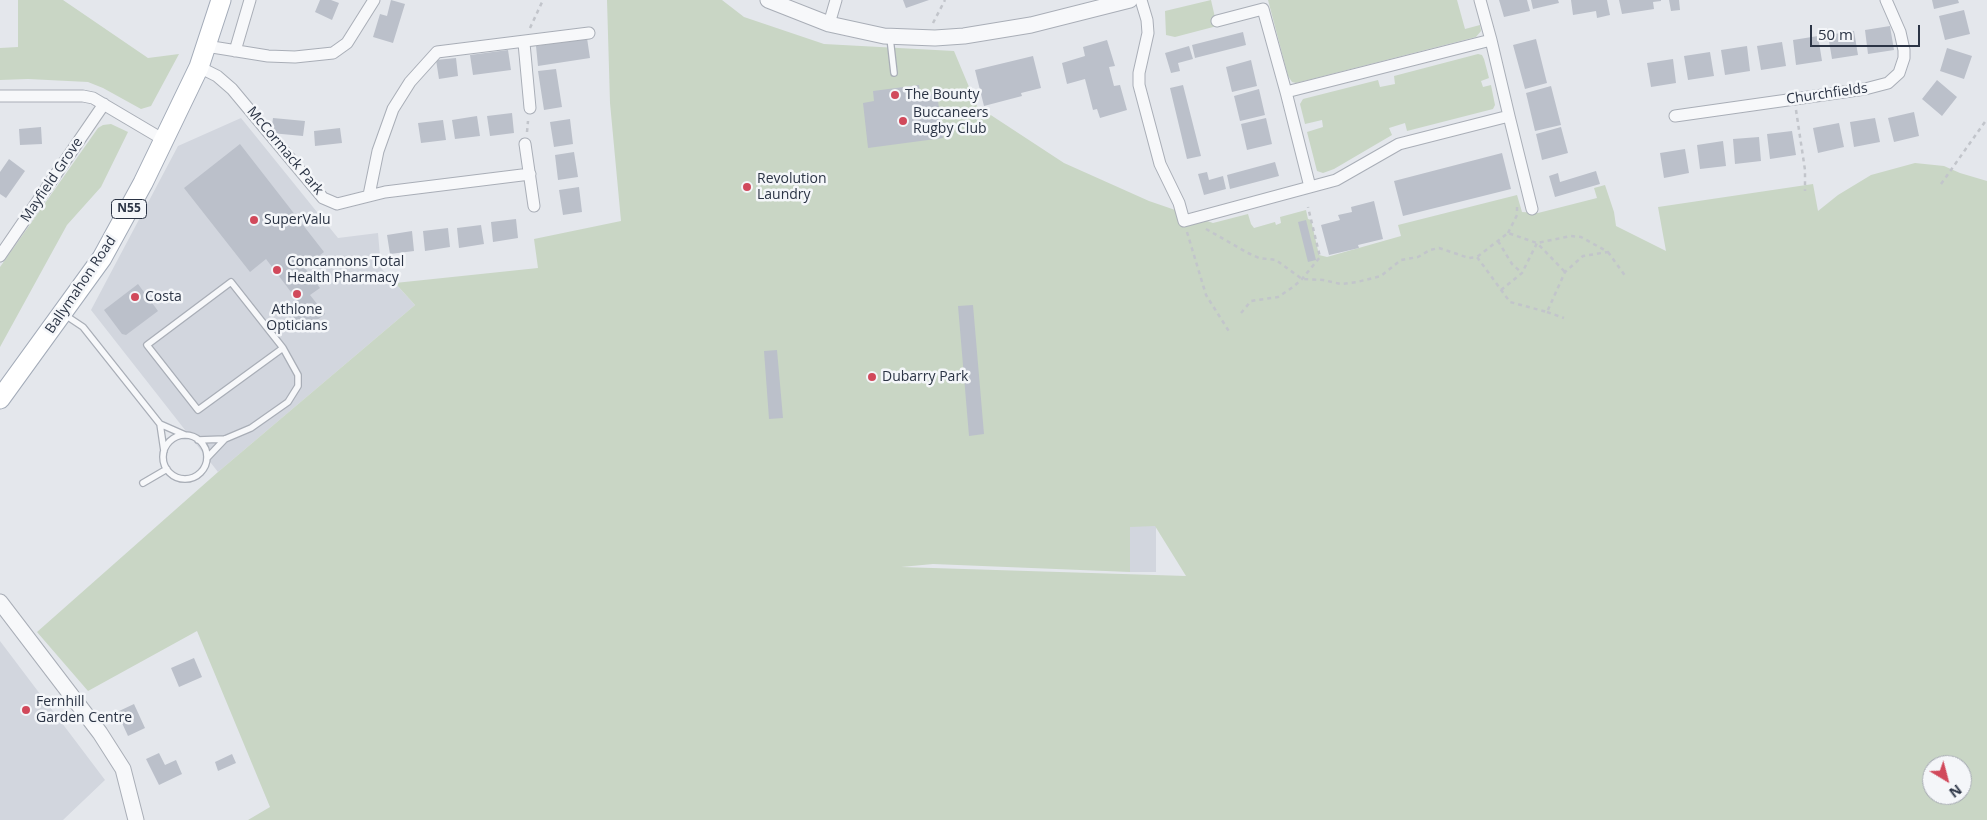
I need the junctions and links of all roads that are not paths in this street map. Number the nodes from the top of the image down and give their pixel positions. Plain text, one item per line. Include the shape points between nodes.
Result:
1 (221, 0) edge
2 (250, 0) edge
3 (374, 0) edge
4 (768, 0) edge
5 (836, 0) edge
6 (1130, 0) edge
7 (1142, 0) edge
8 (1480, 0) edge
9 (1886, 0) edge
10 (1217, 21) dead end
11 (829, 24) junction
12 (589, 33) dead end
13 (890, 36) junction
14 (1491, 40) junction
15 (524, 43) junction
16 (206, 46) junction
17 (235, 51) junction
18 (199, 67) junction
19 (894, 73) dead end
20 (1286, 92) junction
21 (0, 96) edge
22 (104, 104) junction
23 (530, 108) road end
24 (1509, 116) junction
25 (1675, 116) dead end
26 (164, 140) junction
27 (526, 144) road end
28 (530, 174) junction
29 (1310, 187) junction
30 (369, 195) junction
31 (534, 206) dead end
32 (1527, 206) road end
33 (0, 256) edge
34 (63, 313) junction
35 (283, 348) junction
36 (0, 399) edge
37 (160, 424) junction
38 (185, 435) junction
39 (225, 439) junction
40 (198, 440) junction
41 (164, 452) junction
42 (207, 458) junction
43 (167, 469) junction
44 (143, 484) dead end
45 (0, 602) edge
46 (136, 820) edge

1 - 16 main road, Ballymahon Road / N55
2 - 17 street
3 - 17 street via 347,43 333,54 295,57
4 - 11 street
5 - 11 street
6 - 13 street via 993,33 948,38
7 - 29 street via 1148,33 1139,85 1160,164 1184,221
8 - 14 street
9 - 25 street, Churchfields via 1904,50 1902,66 1895,78 1881,86
10 - 20 street via 1263,8
11 - 13 street
12 - 15 street
13 - 19 lane
14 - 20 street
14 - 24 street
15 - 23 street
15 - 30 street via 437,52 410,82 393,109 378,151
16 - 17 street
16 - 18 main road, Ballymahon Road / N55
18 - 26 main road, Ballymahon Road / N55
18 - 30 street, McCormack Park via 232,89 323,198 337,204
20 - 29 street
21 - 22 street via 83,96
22 - 26 street
22 - 33 street, Mayfield Grove
24 - 29 street via 1399,144 1336,180
24 - 32 street
26 - 34 main road, Ballymahon Road / N55 via 102,258
27 - 28 street
28 - 30 street, McCormack Park
28 - 31 street
34 - 36 main road, Ballymahon Road / N55
34 - 37 lane via 83,327
35 - 35 lane via 231,282 147,345 198,410
35 - 39 lane via 298,375 298,386 288,402 251,428
37 - 38 lane
37 - 41 lane
38 - 40 lane
38 - 41 lane via 172,439
39 - 40 lane
39 - 42 lane
40 - 42 lane via 203,444
41 - 43 lane
42 - 43 lane via 202,470 190,478 175,476
43 - 44 lane
45 - 46 street via 109,747 122,769

